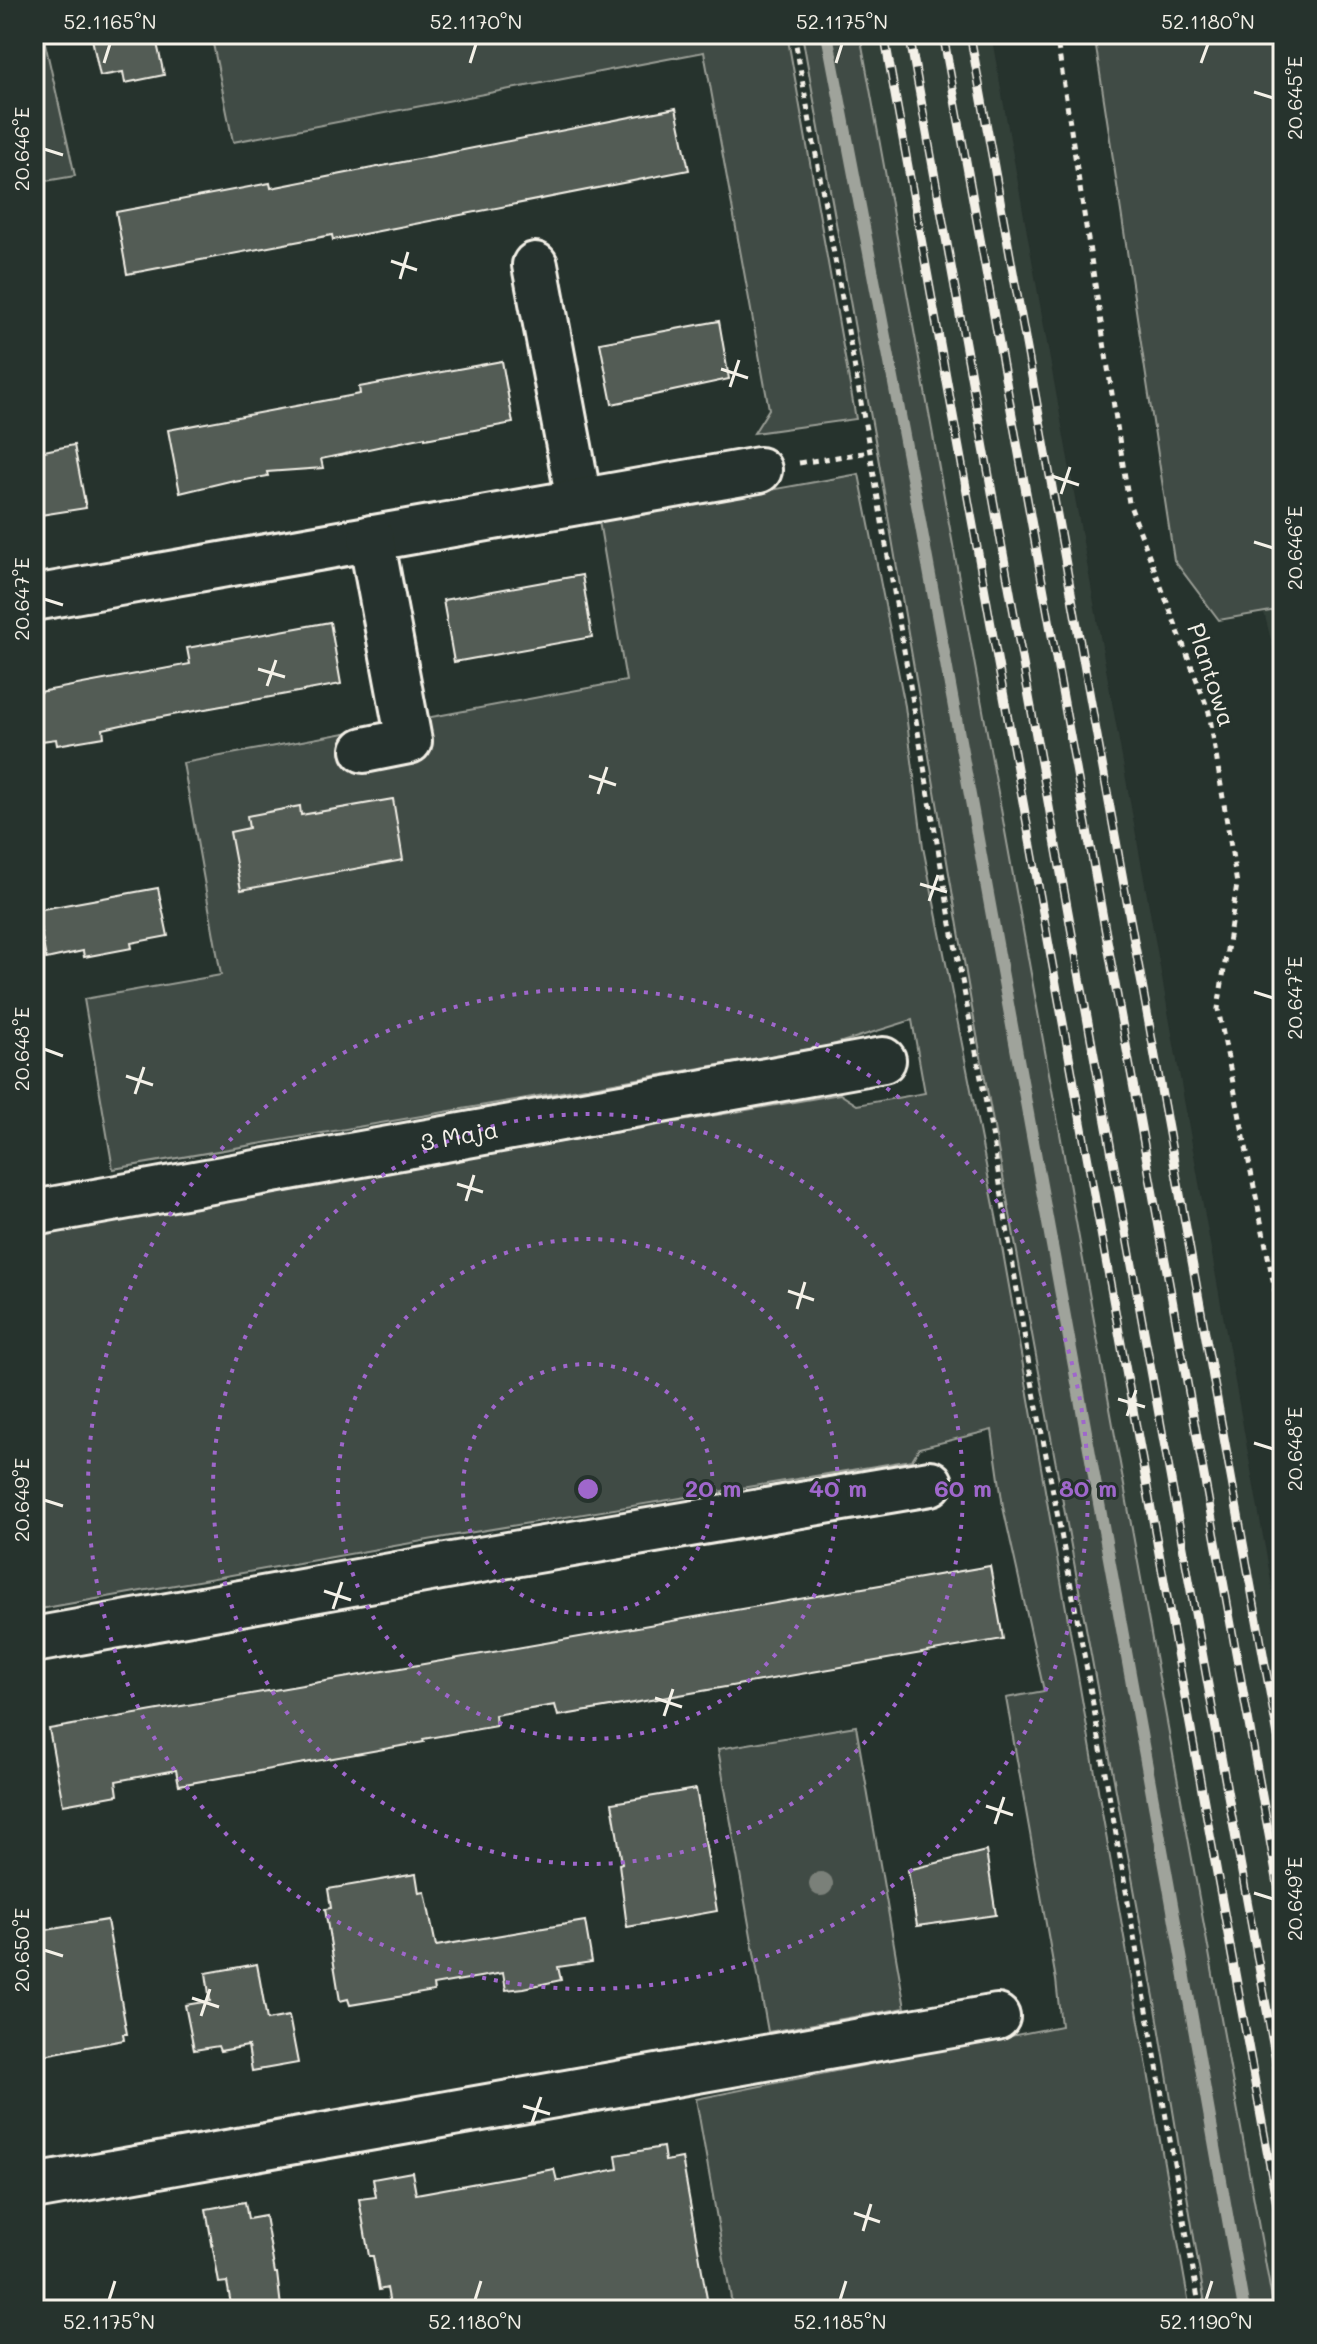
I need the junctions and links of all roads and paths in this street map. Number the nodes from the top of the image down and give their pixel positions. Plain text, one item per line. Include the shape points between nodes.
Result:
1 (794, 34) edge
2 (1056, 34) edge
3 (535, 265) dead end
4 (870, 452) junction
5 (759, 470) joint
6 (579, 500) junction
7 (371, 538) junction
8 (34, 598) edge
9 (364, 750) dead end
10 (883, 1060) dead end
11 (34, 1213) edge
12 (1283, 1330) edge
13 (930, 1483) dead end
14 (34, 1640) edge
15 (997, 2017) dead end
16 (34, 2187) edge
17 (1200, 2310) edge

1 - 4 path
2 - 12 path, Plantowa via 1129,503 1209,712 1237,884 1218,1009
3 - 6 street
4 - 5 path
4 - 17 path
5 - 6 street
6 - 7 street
7 - 8 street
7 - 9 street via 409,741
10 - 11 street, 3 Maja
13 - 14 street
15 - 16 street

